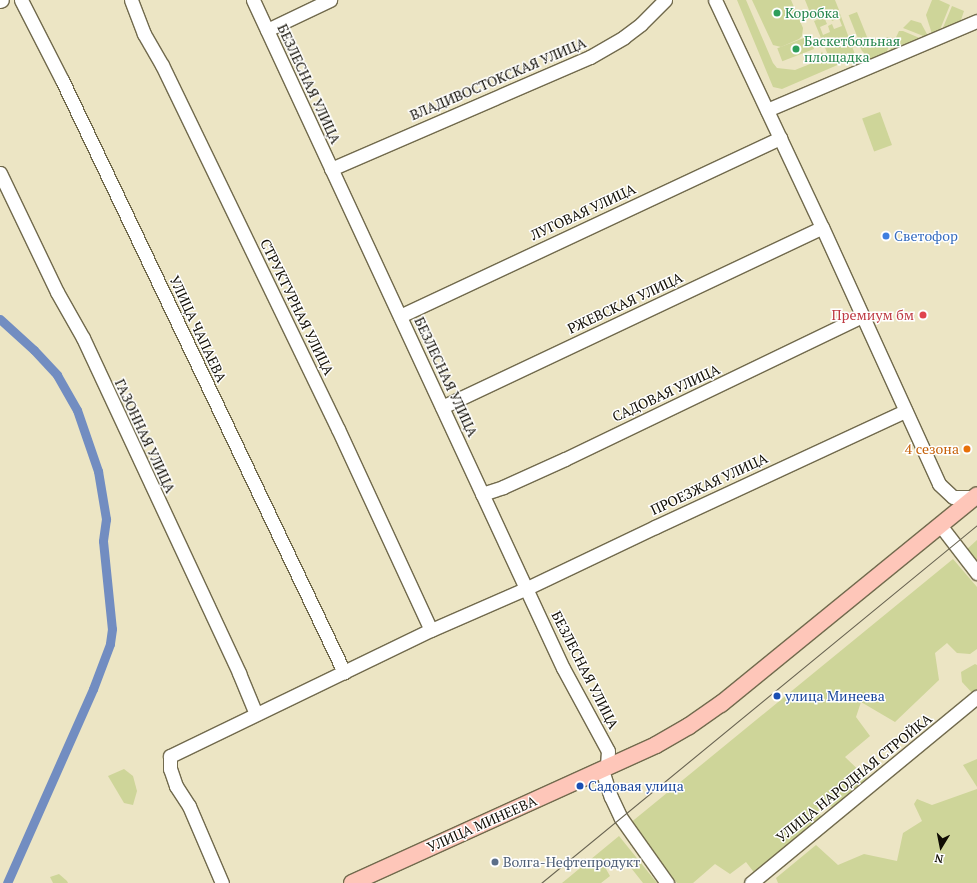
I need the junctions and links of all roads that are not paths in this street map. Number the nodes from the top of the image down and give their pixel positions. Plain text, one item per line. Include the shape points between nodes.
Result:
1 (21, 0) edge
2 (131, 0) edge
3 (253, 0) edge
4 (330, 0) edge
5 (666, 0) edge
6 (714, 0) edge
7 (977, 21) edge
8 (267, 30) junction
9 (767, 110) junction
10 (780, 138) junction
11 (331, 169) junction
12 (0, 173) edge
13 (822, 227) junction
14 (400, 316) junction
15 (862, 316) junction
16 (442, 407) junction
17 (905, 411) junction
18 (482, 494) junction
19 (976, 496) edge
20 (940, 525) junction
21 (977, 573) edge
22 (527, 588) junction
23 (431, 630) junction
24 (344, 672) junction
25 (977, 698) edge
26 (256, 714) junction
27 (604, 768) junction
28 (222, 883) edge
29 (352, 883) edge
30 (667, 883) edge
31 (751, 883) edge

1 - 24 street, УЛИЦА ЧАПАЕВА via 62,80
2 - 23 street, СТРУКТУРНАЯ УЛИЦА via 144,34 166,71 338,429
3 - 8 street, БЕЗЛЕСНАЯ УЛИЦА
4 - 8 street
5 - 11 street, ВЛАДИВОСТОКСКАЯ УЛИЦА via 624,37 590,57
6 - 9 street
7 - 9 street
8 - 11 street, БЕЗЛЕСНАЯ УЛИЦА
9 - 10 street
10 - 13 street
10 - 14 street, ЛУГОВАЯ УЛИЦА
11 - 14 street, БЕЗЛЕСНАЯ УЛИЦА
12 - 26 street, ГАЗОННАЯ УЛИЦА via 57,292 83,338
13 - 15 street
13 - 16 street, РЖЕВСКАЯ УЛИЦА
14 - 16 street, БЕЗЛЕСНАЯ УЛИЦА
15 - 17 street
15 - 18 street, САДОВАЯ УЛИЦА via 565,459
16 - 18 street, БЕЗЛЕСНАЯ УЛИЦА
17 - 19 street via 939,484 953,497
17 - 22 street, ПРОЕЗЖАЯ УЛИЦА
18 - 22 street, БЕЗЛЕСНАЯ УЛИЦА
19 - 20 main road, УЛИЦА МИНЕЕВА
20 - 21 street
20 - 27 main road, УЛИЦА МИНЕЕВА via 721,704 656,745
22 - 23 street, ПРОЕЗЖАЯ УЛИЦА
22 - 27 street, БЕЗЛЕСНАЯ УЛИЦА via 563,668 608,751
23 - 24 street, ПРОЕЗЖАЯ УЛИЦА
24 - 26 street, ПРОЕЗЖАЯ УЛИЦА
25 - 31 street, УЛИЦА НАРОДНАЯ СТРОЙКА
26 - 28 street, ПРОЕЗЖАЯ УЛИЦА via 170,756 170,769 176,786 189,806
27 - 29 main road, УЛИЦА МИНЕЕВА
27 - 30 street, БЕЗЛЕСНАЯ УЛИЦА via 611,797 621,818

